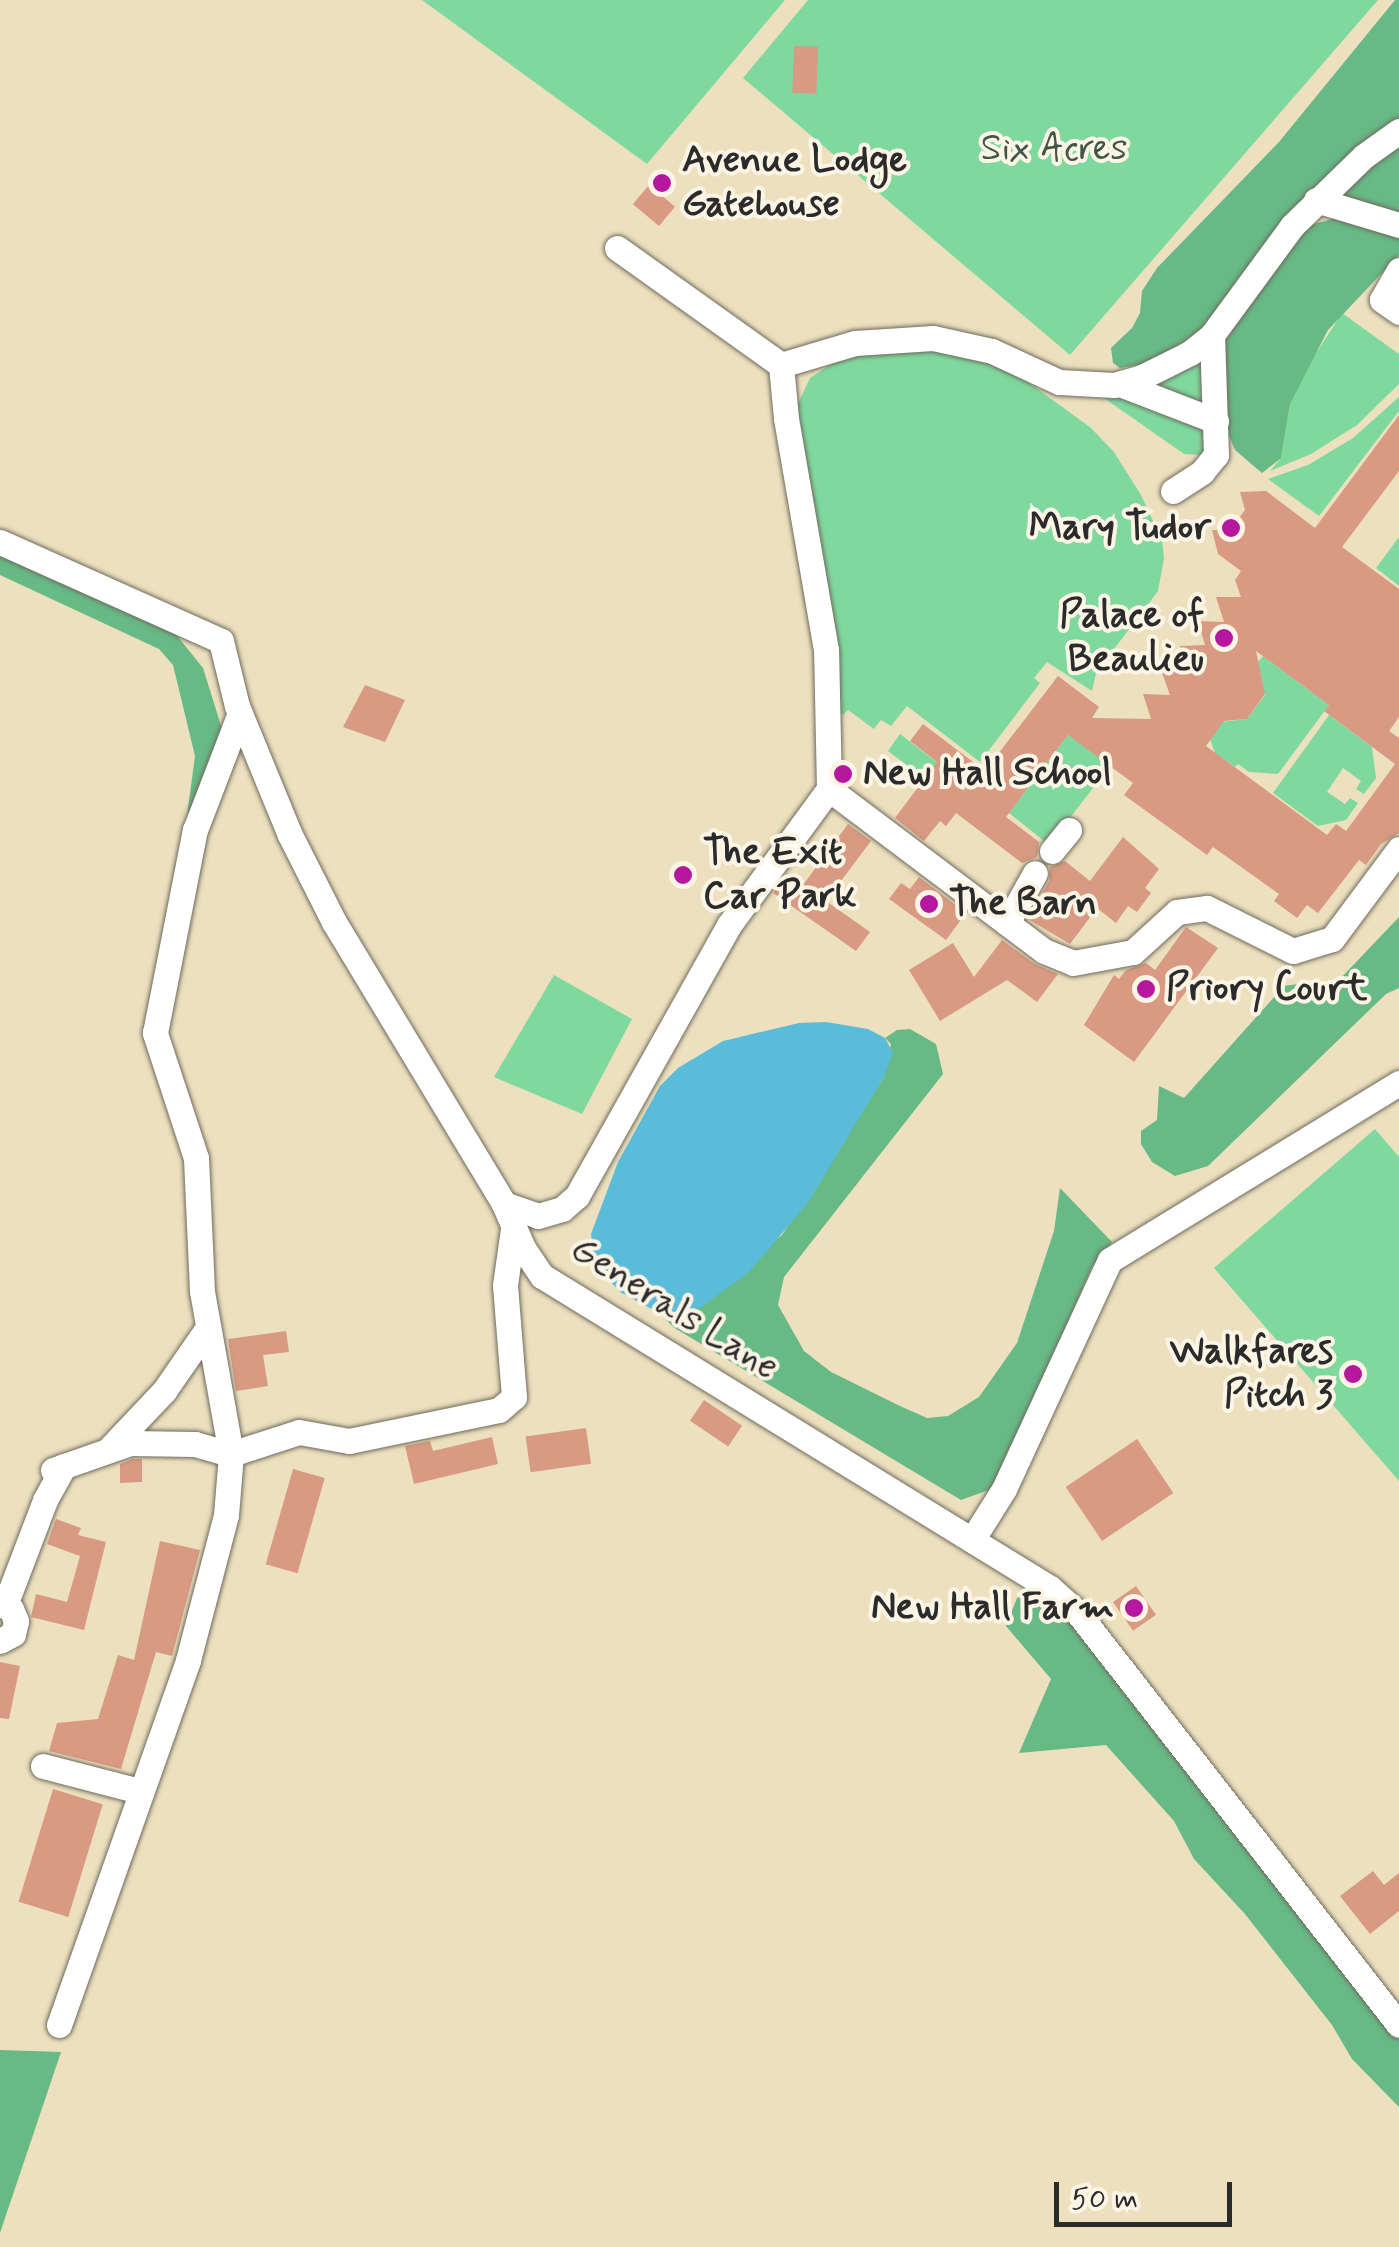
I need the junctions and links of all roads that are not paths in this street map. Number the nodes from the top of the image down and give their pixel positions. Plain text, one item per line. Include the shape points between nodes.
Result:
1 (1399, 131) edge
2 (1316, 200) junction
3 (1399, 225) edge
4 (617, 248) dead end
5 (1399, 270) edge
6 (1399, 312) edge
7 (1212, 335) junction
8 (781, 365) junction
9 (1120, 384) junction
10 (1216, 421) junction
11 (1172, 490) dead end
12 (0, 542) edge
13 (240, 713) junction
14 (830, 789) junction
15 (1069, 830) dead end
16 (1399, 849) edge
17 (1052, 851) dead end
18 (1035, 873) dead end
19 (1008, 923) junction
20 (1399, 1083) edge
21 (509, 1214) junction
22 (208, 1329) junction
23 (164, 1391) junction
24 (166, 1442) junction
25 (110, 1448) junction
26 (230, 1454) junction
27 (972, 1540) junction
28 (2, 1604) edge
29 (0, 1641) edge
30 (44, 1766) dead end
31 (140, 1790) junction
32 (59, 2024) dead end
33 (1399, 2025) edge

1 - 2 street
2 - 3 street
2 - 7 street
4 - 8 street
5 - 6 street via 1382,300
7 - 9 street via 1164,368
7 - 10 street
8 - 9 street via 855,343 933,338 992,351 1059,382
8 - 14 street via 826,650
9 - 10 street
10 - 11 street via 1216,455
12 - 13 street, Generals Lane via 220,641
13 - 21 street, Generals Lane via 334,922
13 - 22 street via 195,830 155,1033 196,1158
14 - 19 street
14 - 21 street via 729,925 577,1196 538,1216
15 - 17 street
16 - 19 street via 1332,940 1292,951 1206,908 1177,912 1133,952 1089,962 1044,951
18 - 19 street
20 - 27 street via 1110,1260 1004,1489
21 - 26 street via 505,1285 514,1397 499,1410 348,1441 298,1432
21 - 27 street, Generals Lane via 542,1276
22 - 23 street
22 - 26 street
23 - 24 street
23 - 25 street
24 - 25 street
24 - 26 street
25 - 28 street via 58,1468
26 - 31 street via 226,1515 188,1660
27 - 33 street, Generals Lane via 1027,1570 1078,1613
28 - 29 street via 15,1614 16,1628
30 - 31 street
31 - 32 street

